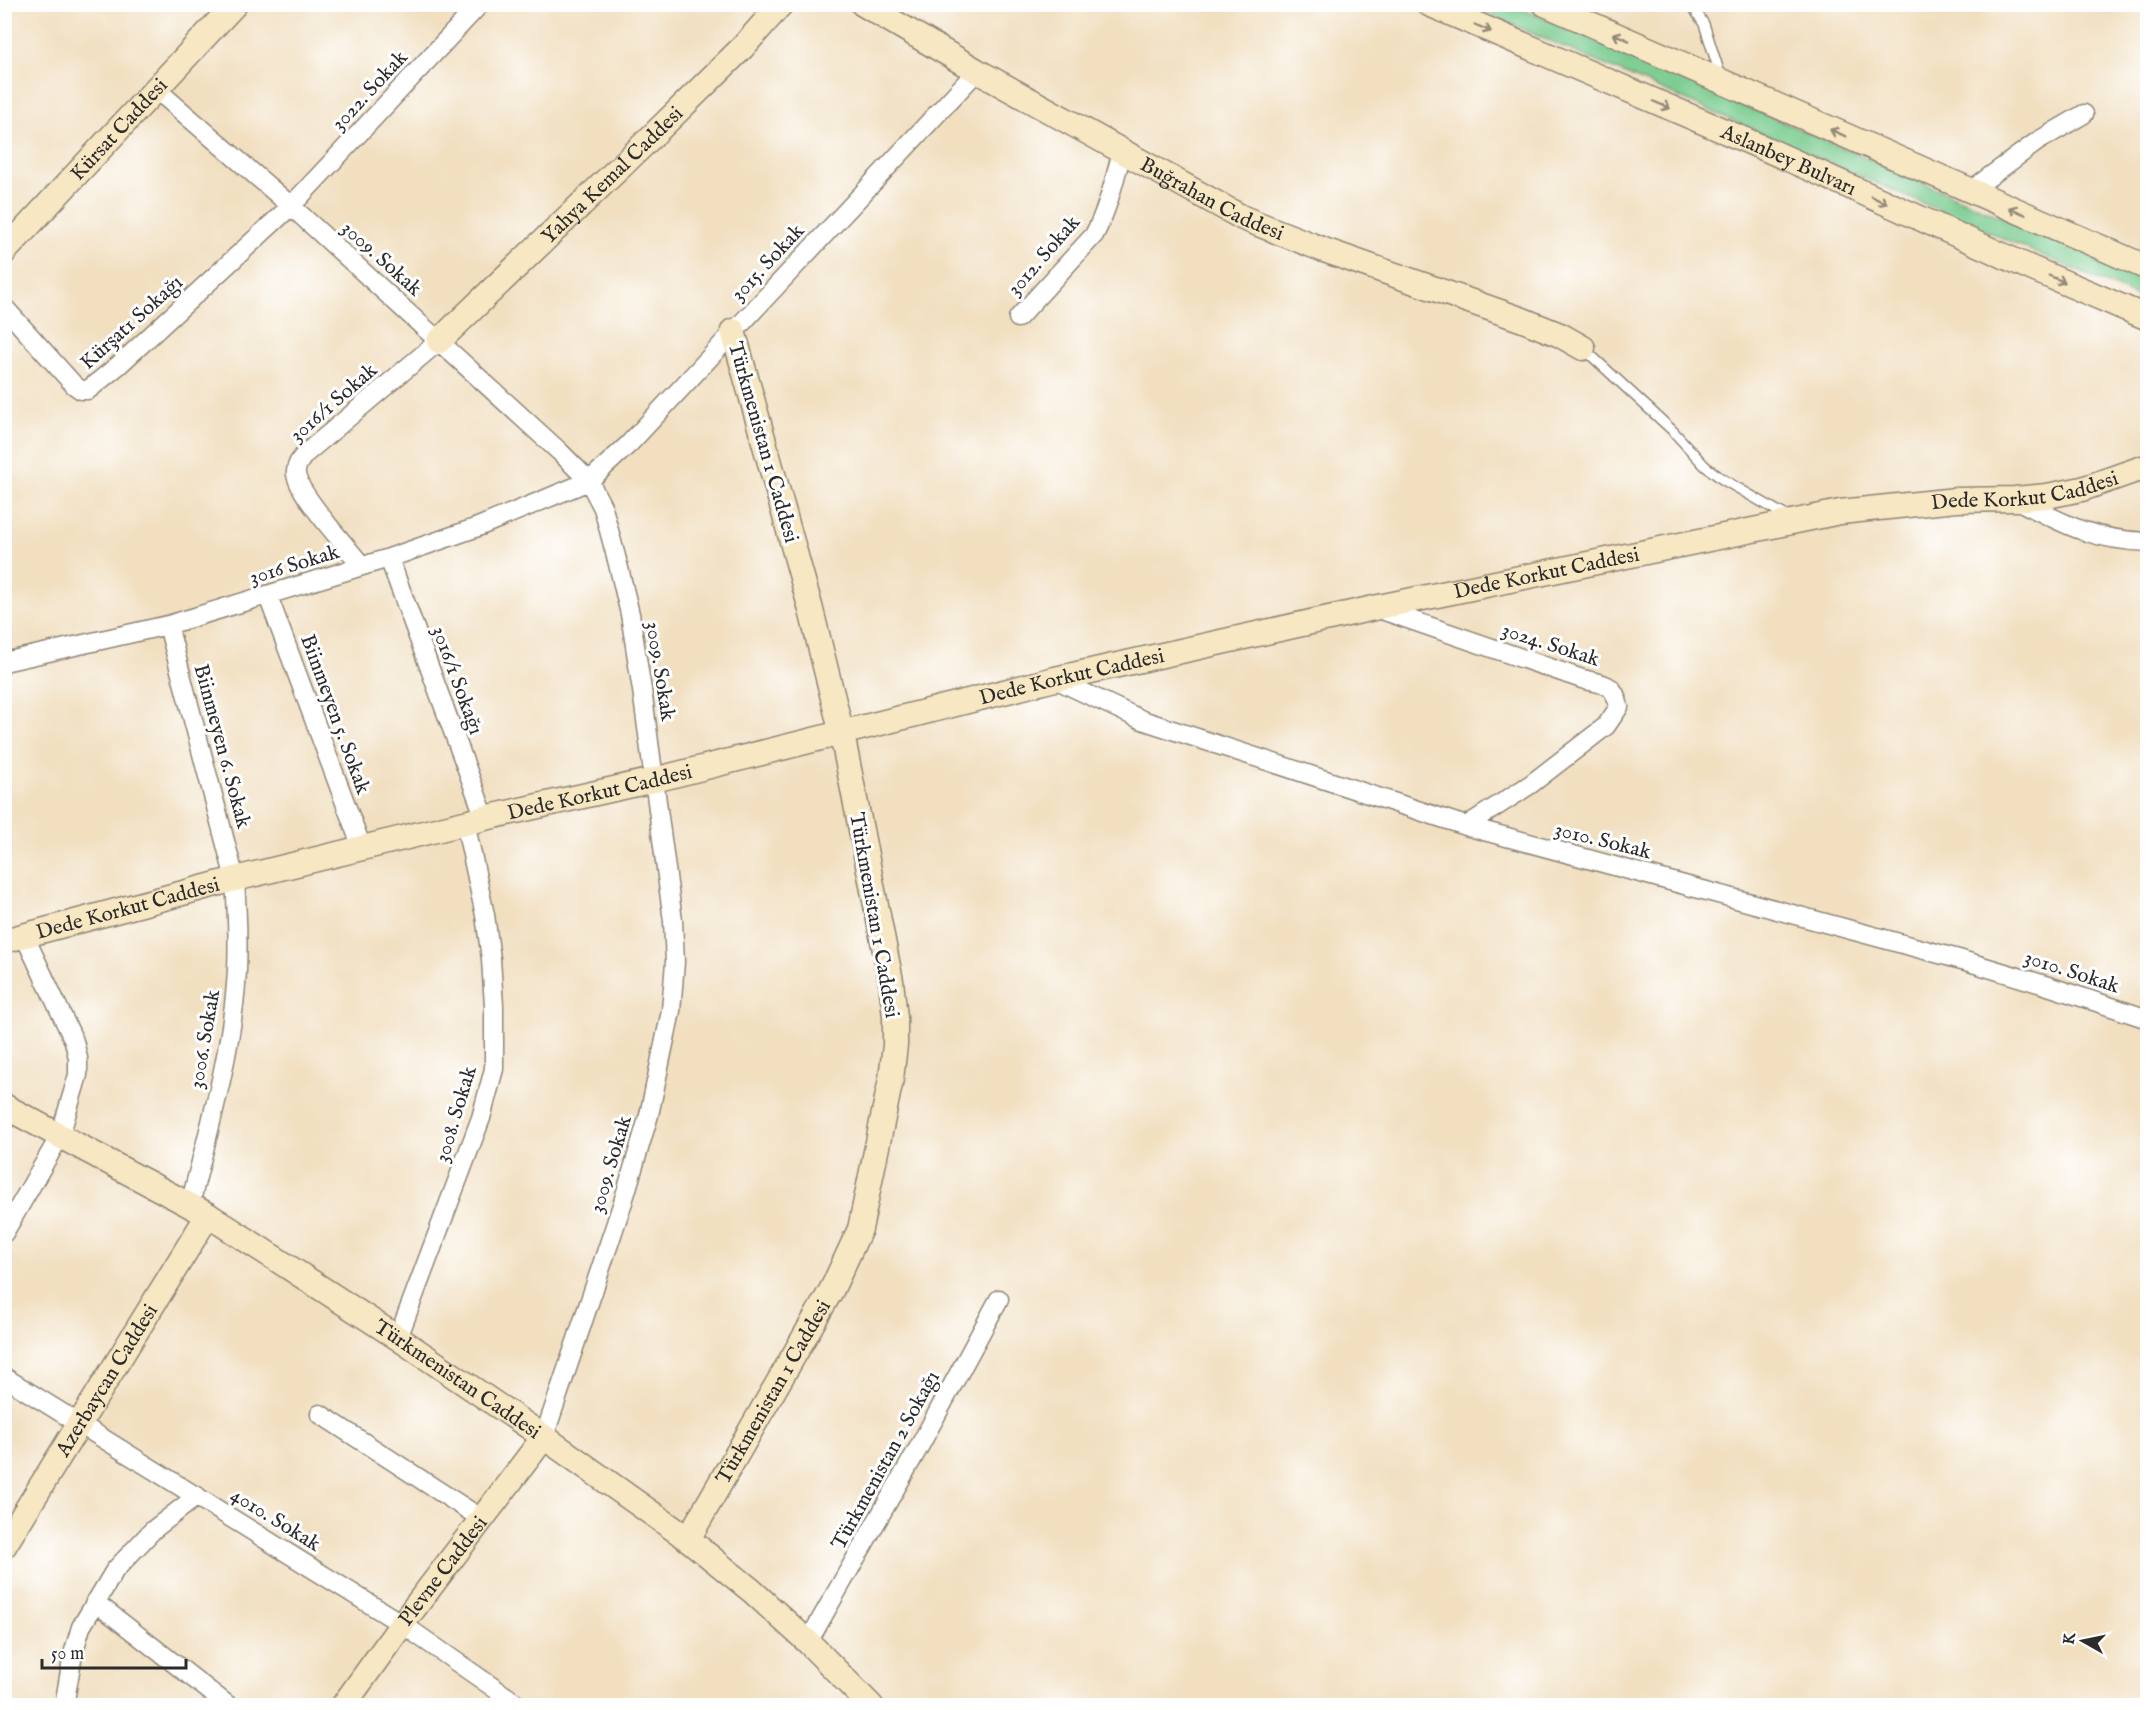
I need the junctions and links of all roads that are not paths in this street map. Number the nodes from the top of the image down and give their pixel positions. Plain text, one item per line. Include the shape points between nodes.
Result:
1 (480, 4) edge
2 (781, 4) edge
3 (863, 4) edge
4 (1429, 4) edge
5 (1545, 4) edge
6 (1691, 4) edge
7 (233, 5) edge
8 (977, 72) junction
9 (1723, 82) junction
10 (156, 89) junction
11 (2084, 114) dead end
12 (1122, 152) junction
13 (1970, 190) junction
14 (291, 206) junction
15 (4, 252) edge
16 (2148, 268) edge
17 (4, 307) edge
18 (1018, 318) dead end
19 (2148, 318) edge
20 (733, 331) junction
21 (439, 340) junction
22 (1583, 348) joint
23 (2148, 466) edge
24 (589, 481) junction
25 (2015, 499) junction
26 (1794, 520) junction
27 (2148, 542) edge
28 (389, 558) junction
29 (362, 566) junction
30 (268, 596) junction
31 (1374, 608) junction
32 (168, 625) junction
33 (4, 662) edge
34 (1055, 679) junction
35 (842, 734) junction
36 (654, 780) junction
37 (475, 820) junction
38 (1466, 826) junction
39 (362, 848) junction
40 (235, 879) junction
41 (14, 938) edge
42 (2148, 1019) edge
43 (4, 1106) edge
44 (60, 1136) junction
45 (199, 1210) junction
46 (4, 1233) edge
47 (999, 1299) dead end
48 (399, 1338) junction
49 (4, 1377) edge
50 (320, 1414) dead end
51 (79, 1423) junction
52 (544, 1437) junction
53 (197, 1496) junction
54 (482, 1519) junction
55 (688, 1539) junction
56 (4, 1546) edge
57 (95, 1602) junction
58 (402, 1624) junction
59 (808, 1642) junction
60 (64, 1706) edge
61 (230, 1706) edge
62 (344, 1706) edge
63 (520, 1706) edge
64 (871, 1706) edge

1 - 14 street, 3022. Sokak
2 - 21 street, Yahya Kemal Caddesi via 742,48
3 - 8 street, Buğrahan Caddesi
4 -> 19 street, Aslanbey Bulvarı
9 -> 5 street
6 - 9 lane via 1704,24
7 - 10 street, Kürsat Caddesi
8 - 12 street, Buğrahan Caddesi
8 - 20 street, 3015. Sokak
13 -> 9 street
10 - 14 street, 3009. Sokak
10 - 15 street, Kürsat Caddesi
11 - 13 street via 2038,141
12 - 18 street, 3012. Sokak via 1108,203 1094,235
12 - 22 street, Buğrahan Caddesi via 1244,219 1522,320
16 -> 13 street
14 - 17 street, Kürşat1 Sokağı via 88,390 74,385
14 - 21 street, 3009. Sokak
20 - 24 street, 3015. Sokak via 629,444
20 - 35 street, Türkmenistan 1 Caddesi
21 - 24 street, 3009. Sokak
21 - 29 street, 3016/1 Sokak via 305,454 295,472 305,495
22 - 26 lane via 1705,466
23 - 25 street, Dede Korkut Caddesi via 2064,493
24 - 28 street, 3016 Sokak via 489,523
24 - 36 street, 3009. Sokak via 611,533 625,594
25 - 26 street, Dede Korkut Caddesi via 1903,504
25 - 27 street via 2090,535
26 - 31 street, Dede Korkut Caddesi
28 - 29 street, 3016 Sokak
28 - 37 street, 3016/1 Sokağı
29 - 30 street, 3016 Sokak
30 - 32 street, 3016 Sokak
30 - 39 street, Biinmeyen 5. Sokak
31 - 34 street, Dede Korkut Caddesi
31 - 38 street, 3024. Sokak via 1609,686 1616,693 1619,707 1606,726 1531,784
32 - 33 street, 3016 Sokak
32 - 40 street, Biinmeyen 6. Sokak
34 - 35 street, Dede Korkut Caddesi
34 - 38 street, 3010. Sokak via 1142,720
35 - 36 street, Dede Korkut Caddesi
35 - 55 street, Türkmenistan 1 Caddesi via 891,981 895,1045 891,1079 860,1229 849,1256
36 - 37 street, Dede Korkut Caddesi
36 - 52 street, 3009. Sokak via 673,921 671,1011 649,1115
37 - 39 street, Dede Korkut Caddesi
37 - 48 street, 3008. Sokak via 491,959 494,1070 481,1118
38 - 42 street, 3010. Sokak via 1962,960
39 - 40 street, Dede Korkut Caddesi
40 - 41 street, Dede Korkut Caddesi
40 - 45 street, 3006. Sokak via 237,950 232,1017
41 - 44 street via 65,1019 78,1058 78,1076
43 - 44 street, Türkmenistan Caddesi
44 - 45 street, Türkmenistan Caddesi
44 - 46 street
45 - 48 street, Türkmenistan Caddesi
45 - 51 street, Azerbaycan Caddesi
47 - 59 street, Türkmenistan 2 Sokağı
48 - 52 street, Türkmenistan Caddesi
49 - 51 street, 4010. Sokak
50 - 54 street
51 - 53 street, 4010. Sokak
51 - 56 street, Azerbaycan Caddesi
52 - 54 street, Plevne Caddesi
52 - 55 street, Türkmenistan Caddesi
53 - 57 street via 133,1550
53 - 58 street, 4010. Sokak
54 - 58 street, Plevne Caddesi
55 - 59 street, Türkmenistan Caddesi
57 - 60 street via 81,1627
57 - 61 street
58 - 62 street, Plevne Caddesi
58 - 63 street, 4010. Sokak
59 - 64 street, Türkmenistan Caddesi

